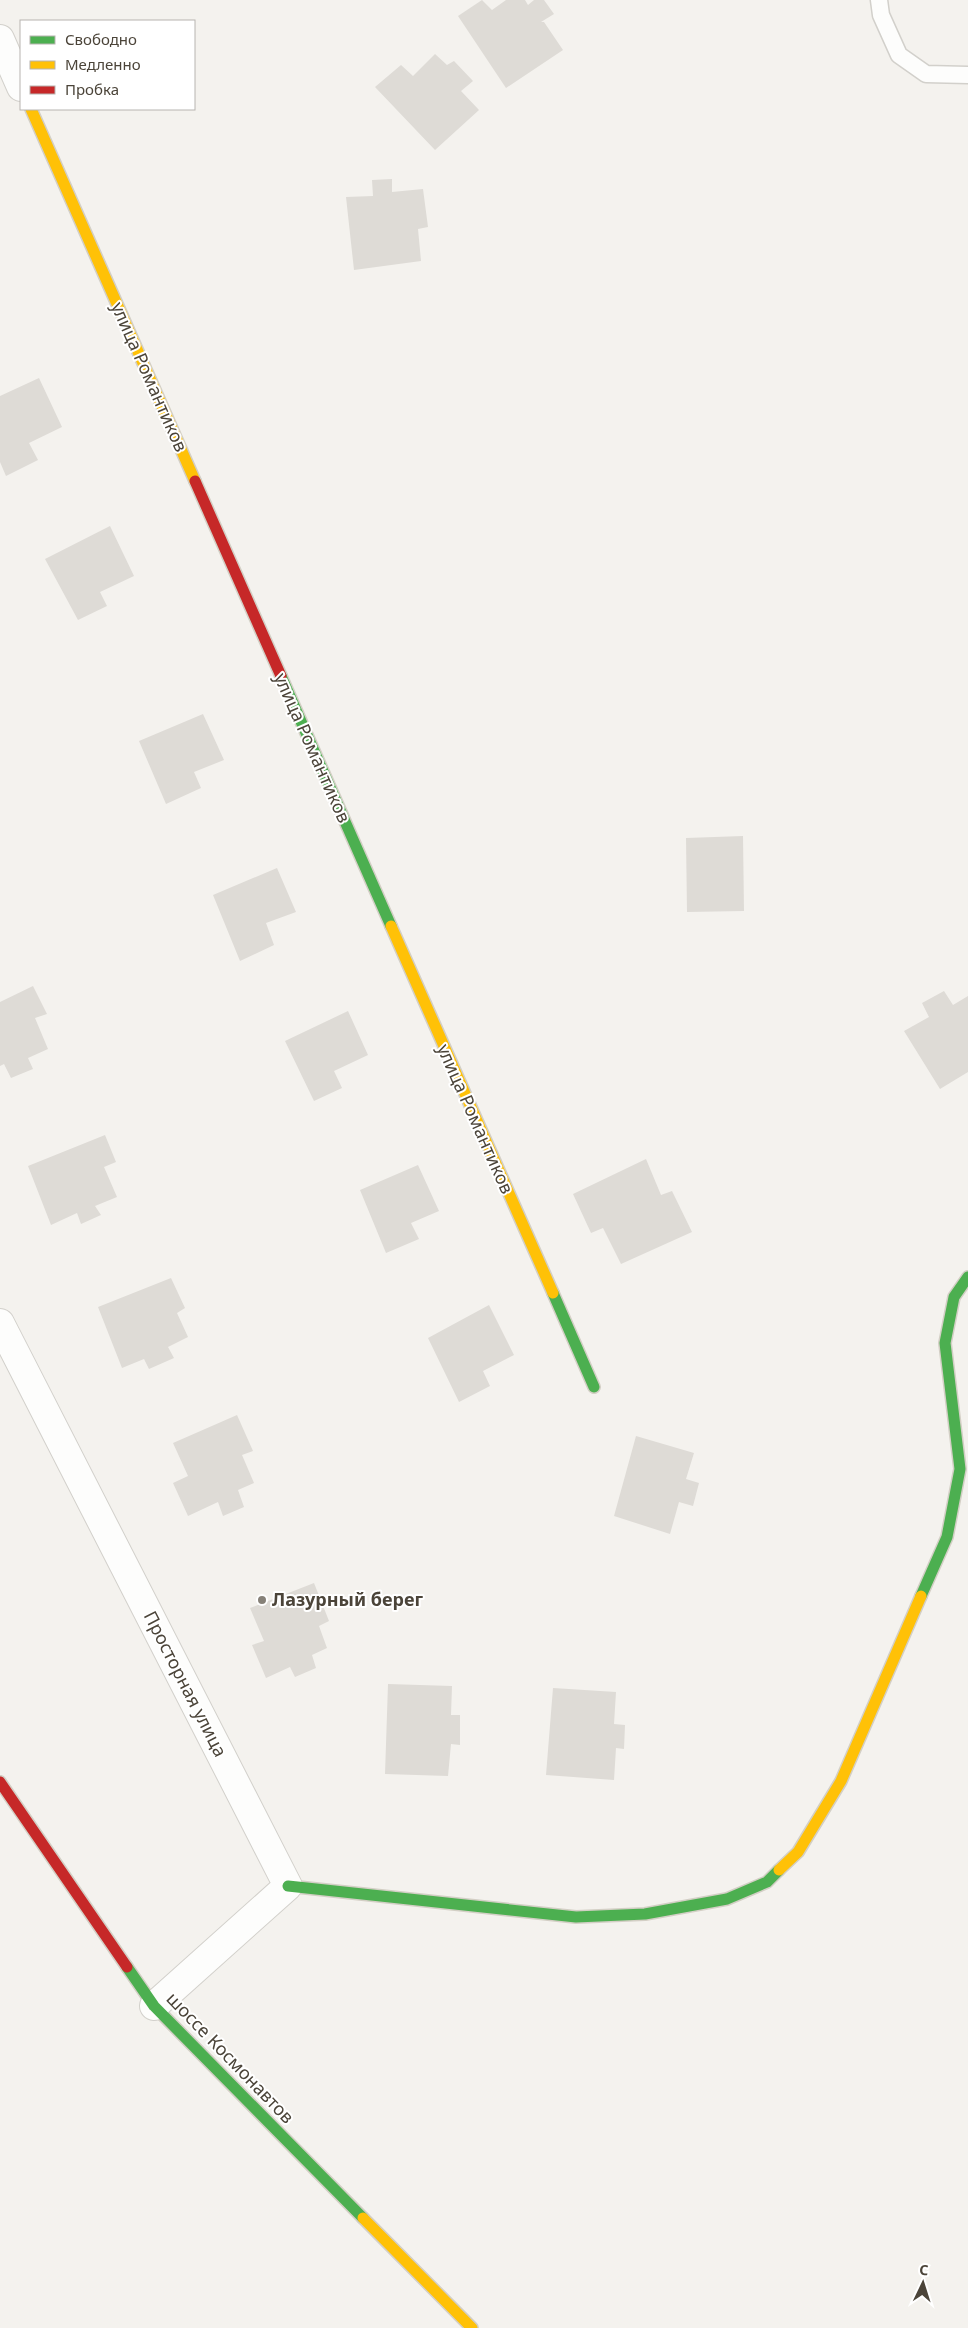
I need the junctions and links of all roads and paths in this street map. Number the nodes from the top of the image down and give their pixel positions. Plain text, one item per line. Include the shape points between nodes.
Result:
1 (879, 0) edge
2 (0, 38) edge
3 (968, 75) edge
4 (20, 85) edge
5 (31, 110) edge
6 (968, 1277) edge
7 (0, 1323) edge
8 (594, 1387) dead end
9 (0, 1782) edge
10 (288, 1886) junction
11 (154, 2006) junction
12 (472, 2328) edge

1 - 3 lane via 881,15 899,55 926,74
2 - 4 street
5 - 8 street, улица Романтиков
6 - 10 street via 954,1298 945,1343 960,1469 948,1537 841,1781 798,1852 767,1882 728,1899 655,1912 576,1917
7 - 10 street, Просторная улица
9 - 11 street, шоссе Космонавтов
10 - 11 street
11 - 12 street, шоссе Космонавтов

